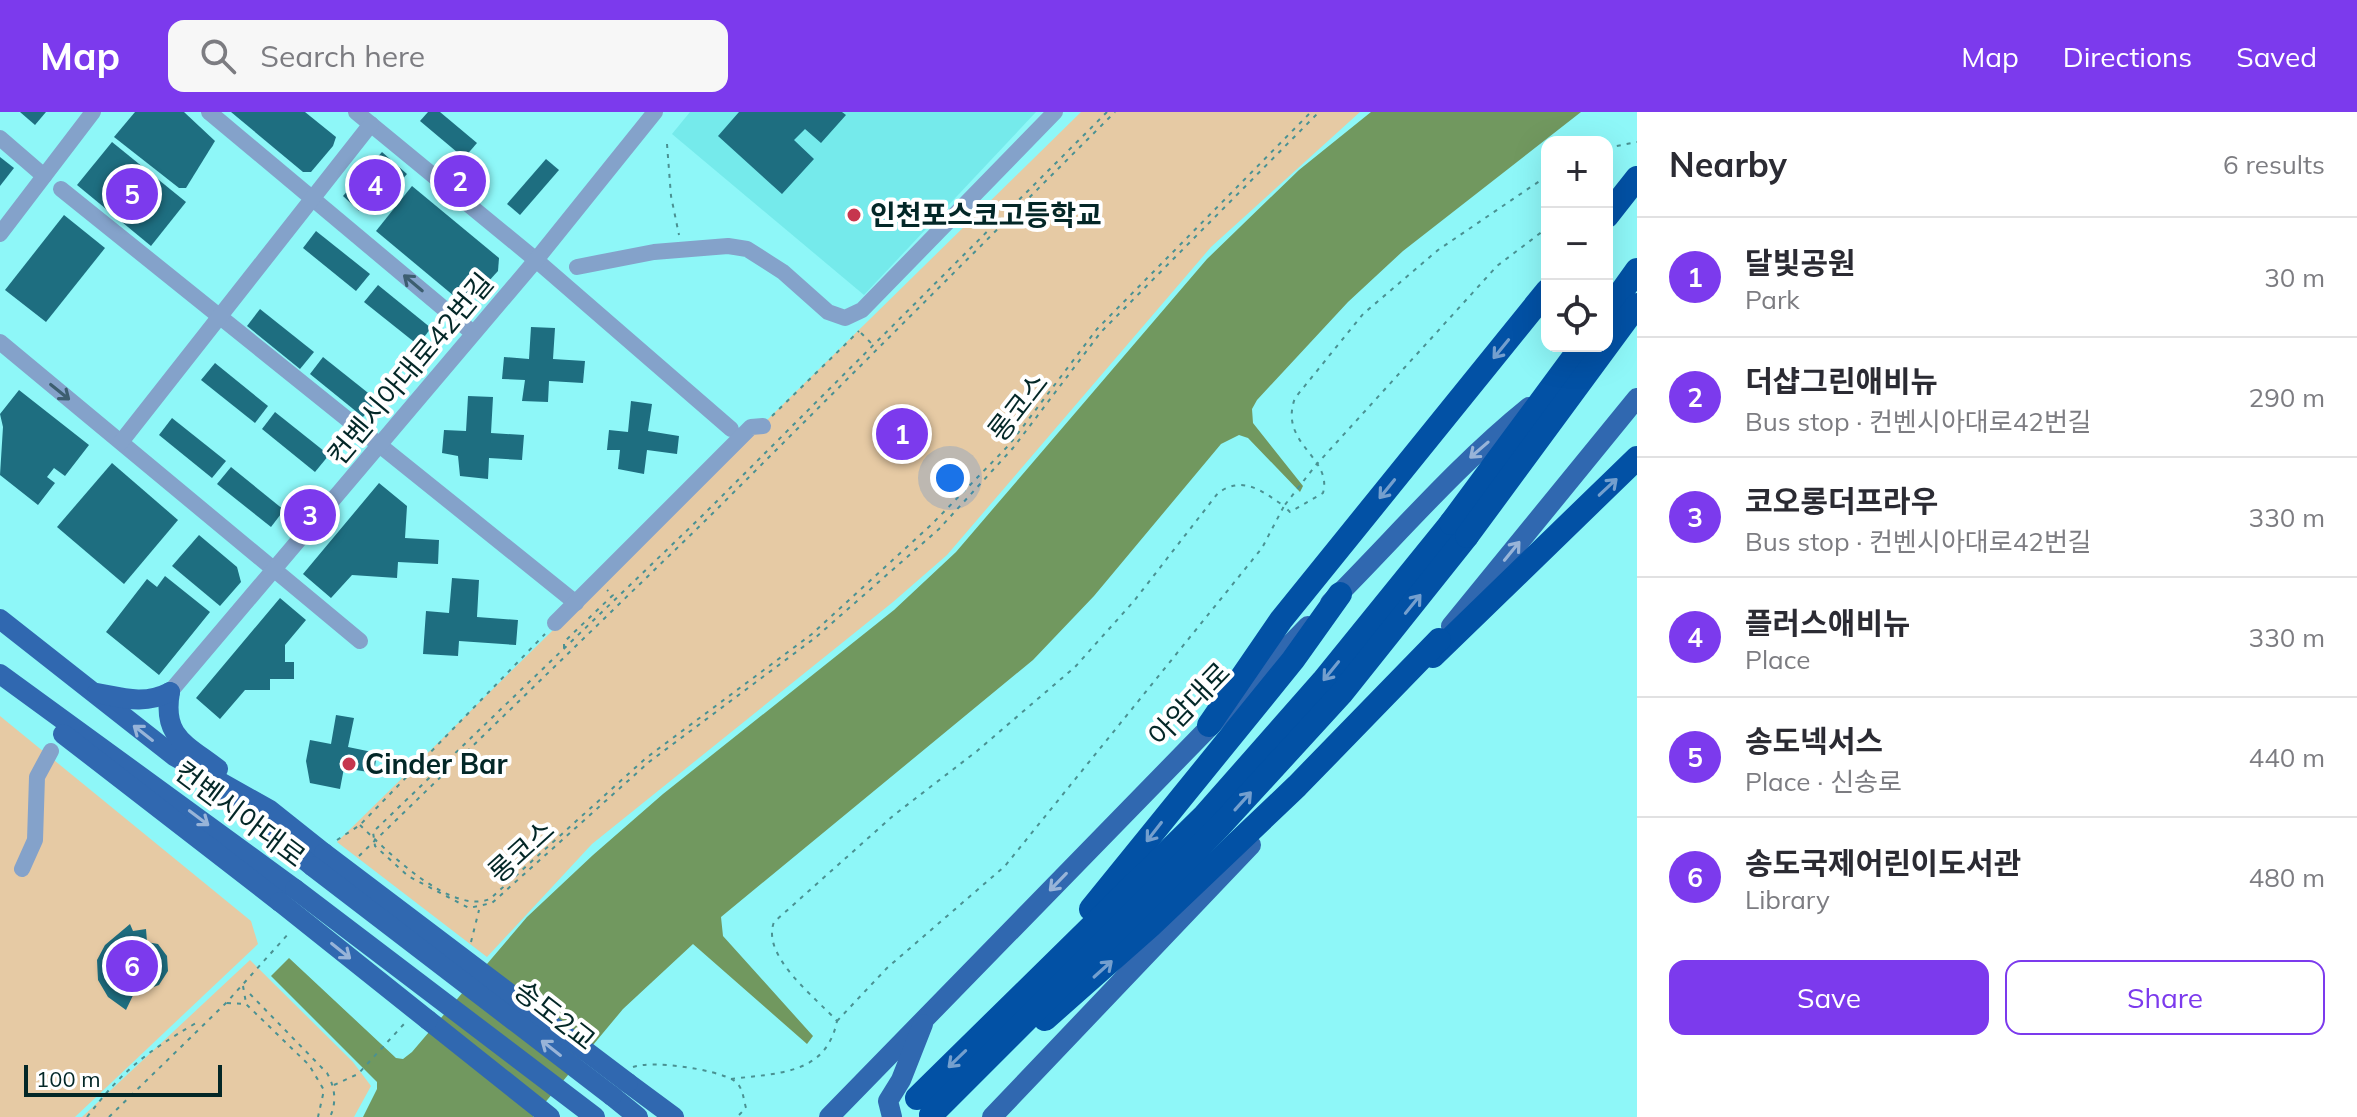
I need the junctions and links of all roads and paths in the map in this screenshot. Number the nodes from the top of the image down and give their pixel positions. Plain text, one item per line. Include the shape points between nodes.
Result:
1 (93, 112) edge
2 (209, 112) edge
3 (356, 112) edge
4 (655, 112) edge
5 (1055, 112) edge
6 (1107, 112) edge
7 (1115, 112) edge
8 (1311, 112) edge
9 (1319, 112) edge
10 (371, 124) junction
11 (0, 138) edge
12 (1637, 142) edge
13 (667, 144) dead end
14 (1613, 147) edge
15 (44, 176) junction
16 (1637, 178) edge
17 (1541, 180) edge
18 (61, 189) dead end
19 (312, 198) junction
20 (1613, 208) edge
21 (678, 227) dead end
22 (1541, 233) edge
23 (0, 234) edge
24 (536, 260) junction
25 (577, 267) dead end
26 (1637, 270) edge
27 (1541, 298) edge
28 (1613, 304) edge
29 (1637, 305) edge
30 (219, 315) junction
31 (845, 318) junction
32 (1637, 319) edge
33 (859, 331) junction
34 (473, 333) junction
35 (1613, 338) edge
36 (0, 342) edge
37 (877, 348) junction
38 (1578, 352) edge
39 (1596, 352) edge
40 (1637, 398) edge
41 (763, 426) joint
42 (731, 429) dead end
43 (121, 442) junction
44 (381, 443) junction
45 (1637, 458) edge
46 (1316, 465) junction
47 (1284, 506) junction
48 (1459, 530) junction
49 (276, 571) junction
50 (604, 586) dead end
51 (1340, 594) junction
52 (576, 603) junction
53 (0, 619) edge
54 (555, 623) joint
55 (1439, 640) junction
56 (360, 641) dead end
57 (564, 648) junction
58 (0, 674) edge
59 (1411, 677) junction
60 (0, 684) edge
61 (92, 692) junction
62 (170, 692) junction
63 (1209, 725) junction
64 (51, 751) dead end
65 (174, 756) junction
66 (270, 810) junction
67 (360, 825) junction
68 (374, 839) junction
69 (323, 854) junction
70 (354, 861) dead end
71 (22, 869) dead end
72 (287, 896) junction
73 (293, 928) dead end
74 (466, 972) joint
75 (243, 984) junction
76 (250, 994) dead end
77 (444, 1002) joint
78 (226, 1003) junction
79 (246, 1004) junction
80 (926, 1017) junction
81 (837, 1021) junction
82 (196, 1023) dead end
83 (989, 1029) junction
84 (389, 1041) dead end
85 (976, 1070) junction
86 (731, 1079) junction
87 (622, 1083) junction
88 (334, 1085) junction
89 (834, 1115) edge
90 (87, 1117) edge
91 (109, 1117) edge
92 (318, 1117) edge
93 (330, 1117) edge
94 (550, 1117) edge
95 (595, 1117) edge
96 (638, 1117) edge
97 (674, 1117) edge
98 (737, 1117) edge
99 (892, 1117) edge
100 (992, 1117) edge

1 - 15 street
2 - 19 street
3 - 10 street
4 - 24 street, 컨벤시아대로42번길
5 - 31 street via 862,310
6 - 57 path
7 - 37 path
8 - 68 path via 1097,329 1009,445 933,523 812,634 646,758 490,899 471,903 428,882
9 - 68 path, 롱코스 via 1101,332 1013,448 939,529 815,638 649,762 492,903 469,908 426,887 393,863
10 - 19 street
10 - 24 street
11 - 15 street
12 - 14 path
13 - 21 path
15 - 23 street
16 - 20 highway, bridge
17 - 46 path via 1438,250 1363,314 1295,398 1291,427
18 - 30 street
19 - 30 street
34 -> 19 street
22 - 46 path via 1497,266
24 - 34 street, 컨벤시아대로42번길
24 - 42 street
25 - 31 street via 654,252 747,249 828,312
26 - 28 highway
27 -> 63 highway via 1281,620
29 - 48 highway, bridge
30 - 43 street
30 - 44 street
31 - 33 path
32 - 35 main road, 아암대로
33 - 37 path
33 - 41 path
34 - 44 street, 컨벤시아대로42번길
36 -> 43 street
37 - 68 path
38 - 48 highway, bridge
39 -> 51 main road, 아암대로 via 1452,474
55 -> 40 main road
41 - 52 street via 751,427
43 - 49 street
44 - 49 street, 컨벤시아대로42번길
44 - 52 street
59 -> 45 highway
46 - 47 path
46 - 47 path via 1324,473 1323,493 1290,512
47 - 81 path via 1262,548 1005,866 887,968
47 - 81 path via 1249,484 1229,485 1218,493 1075,667 894,815 774,922 769,935 773,951
48 -> 83 highway via 1205,815
85 -> 48 highway via 1230,815 1341,694
49 - 56 street
49 - 62 street, 컨벤시아대로42번길
50 - 57 path via 613,595 564,642
51 - 63 main road, 아암대로
51 -> 83 highway via 1120,875
52 - 54 street
53 - 61 main road, 컨벤시아대로
54 - 67 path
55 - 59 main road
85 -> 55 highway via 1063,1006 1150,926
57 - 68 path via 373,832
58 -> 72 main road, 컨벤시아대로
59 - 100 main road
60 - 72 main road, 컨벤시아대로
61 - 62 main road via 154,700
65 -> 61 main road, 컨벤시아대로
62 - 66 main road via 167,711 175,735
63 -> 80 main road, 아암대로
64 - 71 street via 37,777 35,840
65 - 66 main road, 컨벤시아대로
65 - 69 main road, 컨벤시아대로
66 - 69 main road, 컨벤시아대로
67 - 68 path
67 - 69 path
68 - 70 path
69 - 74 main road, 컨벤시아대로, bridge
72 - 77 main road, 컨벤시아대로, bridge
72 -> 94 main road, 컨벤시아대로, bridge via 428,1020
73 - 75 path
87 -> 74 main road, 송도2교, bridge
75 - 78 path
75 - 79 path
76 - 88 path via 320,1063
77 - 95 main road, 송도2교, bridge
78 - 79 path
78 - 91 path
79 - 92 path via 309,1065 324,1090
80 - 89 main road, 아암대로
80 - 99 main road via 888,1101
81 - 86 path via 833,1043 820,1059 776,1073
82 - 90 path via 128,1068
83 -> 85 highway via 924,1106
84 - 88 path via 358,1074
86 - 87 path via 645,1063
86 - 98 path via 741,1088 746,1108
87 - 96 main road
87 - 97 main road
88 - 93 path

